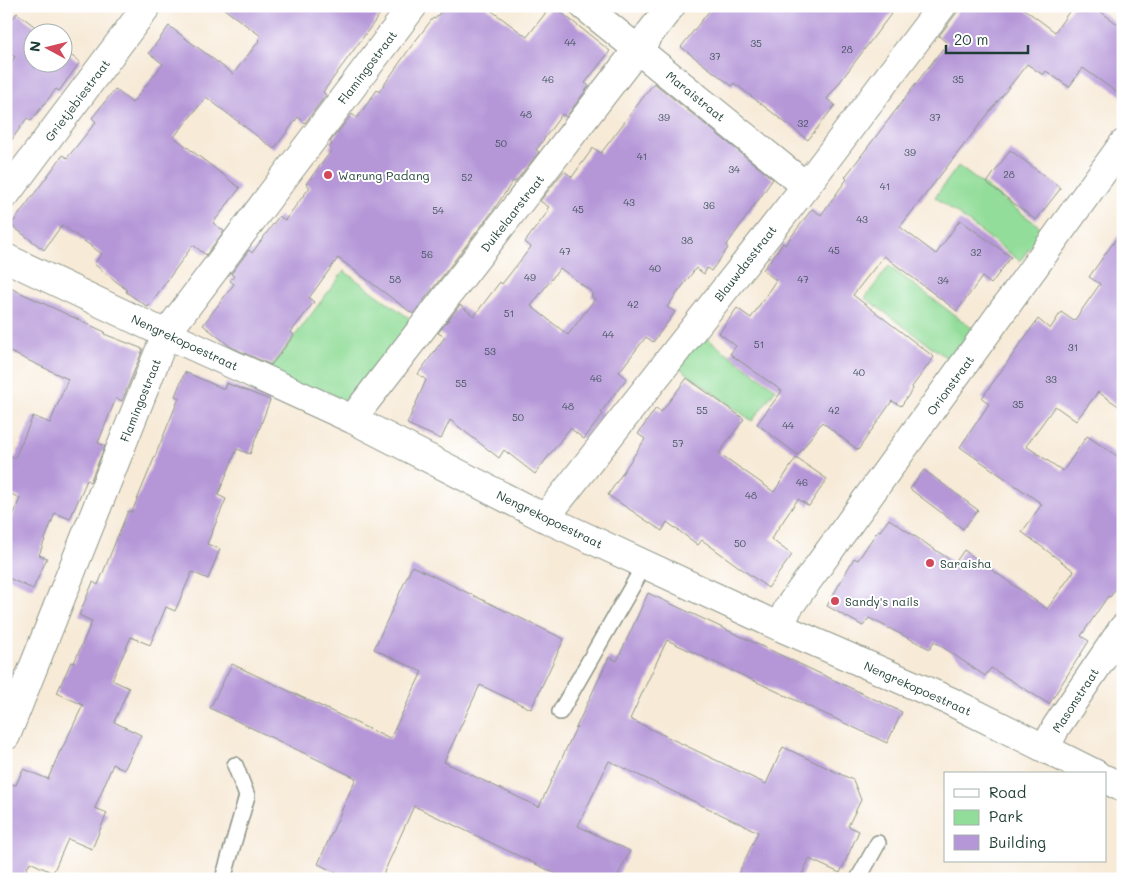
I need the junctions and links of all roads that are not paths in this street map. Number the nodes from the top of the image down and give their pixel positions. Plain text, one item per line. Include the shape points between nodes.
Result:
1 (147, 6) edge
2 (413, 6) edge
3 (584, 6) edge
4 (671, 6) edge
5 (942, 6) edge
6 (638, 49) junction
7 (1123, 144) edge
8 (806, 186) junction
9 (6, 194) edge
10 (6, 258) edge
11 (166, 334) junction
12 (352, 419) junction
13 (548, 519) junction
14 (645, 564) junction
15 (780, 627) junction
16 (1123, 628) edge
17 (13, 701) edge
18 (560, 712) dead end
19 (6, 736) edge
20 (1046, 748) junction
21 (235, 765) dead end
22 (1092, 772) edge
23 (1106, 780) edge
24 (1123, 788) edge
25 (878, 843) dead end
26 (223, 879) edge
27 (858, 879) edge

1 - 9 street, Grietjebiestraat
2 - 11 street, Flamingostraat
3 - 6 street, Maraistraat
4 - 6 street, Duikelaarstraat
5 - 8 street, Blauwdasstraat
6 - 8 street, Maraistraat
6 - 12 street, Duikelaarstraat
7 - 15 street, Orionstraat via 788,608
8 - 13 street, Blauwdasstraat via 552,509
10 - 11 street, Nengrekopoestraat
11 - 12 street, Nengrekopoestraat
11 - 17 street, Flamingostraat
12 - 13 street, Nengrekopoestraat
13 - 14 street, Nengrekopoestraat
14 - 15 street, Nengrekopoestraat
14 - 18 lane
15 - 20 street, Nengrekopoestraat via 950,701
16 - 20 street, Masonstraat
17 - 19 street, Flamingostraat
20 - 22 street, Nengrekopoestraat
21 - 26 lane via 247,796
23 - 24 street
25 - 27 lane

